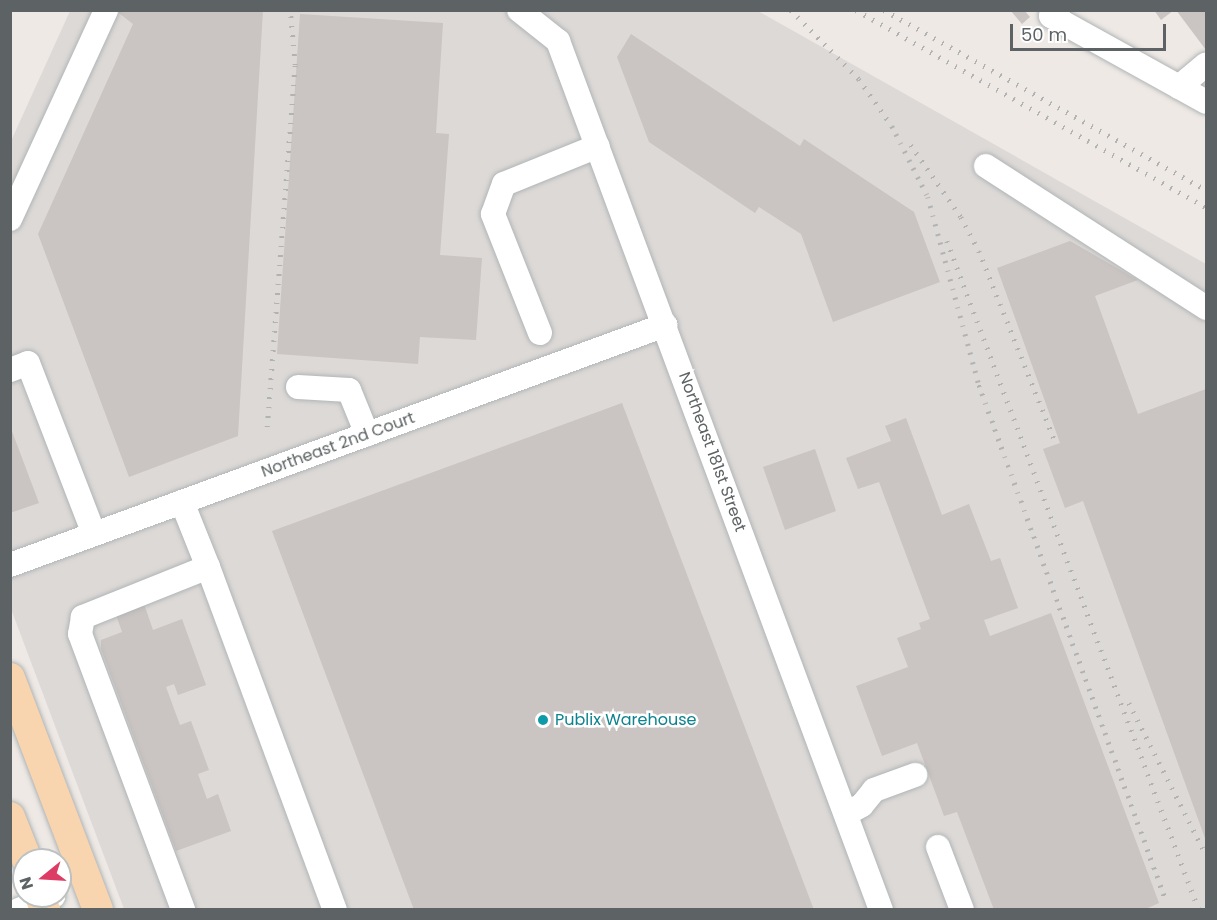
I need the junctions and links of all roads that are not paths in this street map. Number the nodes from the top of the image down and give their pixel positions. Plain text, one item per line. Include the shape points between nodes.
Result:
1 (106, 10) edge
2 (519, 10) edge
3 (1058, 10) edge
4 (1206, 64) edge
5 (1179, 87) junction
6 (1206, 102) edge
7 (598, 146) junction
8 (986, 166) dead end
9 (10, 219) edge
10 (1206, 308) edge
11 (665, 325) junction
12 (540, 333) dead end
13 (10, 370) edge
14 (298, 387) dead end
15 (367, 434) junction
16 (182, 502) junction
17 (94, 534) junction
18 (10, 565) edge
19 (208, 567) junction
20 (10, 678) edge
21 (915, 775) dead end
22 (846, 814) junction
23 (10, 817) edge
24 (938, 847) dead end
25 (22, 848) edge
26 (93, 896) edge
27 (72, 898) edge
28 (183, 909) edge
29 (335, 909) edge
30 (881, 909) edge
31 (961, 909) edge

1 - 9 street
2 - 7 street, Northeast 181st Street via 558,41
3 - 5 street via 1052,16
4 - 5 street
5 - 6 street
7 - 11 street, Northeast 181st Street
7 - 12 street via 504,184 493,214
8 - 10 street
11 - 15 street, Northeast 2nd Court
11 - 22 street, Northeast 181st Street
13 - 17 street via 28,363
14 - 15 street via 349,390
15 - 16 street, Northeast 2nd Court
16 - 17 street, Northeast 2nd Court
16 - 19 street
17 - 18 street, Northeast 2nd Court
19 - 28 street via 83,616 80,634
19 - 29 street
20 - 26 main road
21 - 22 street via 874,790 862,805
22 - 30 street, Northeast 181st Street
23 - 25 main road
24 - 31 street
26 - 27 street

